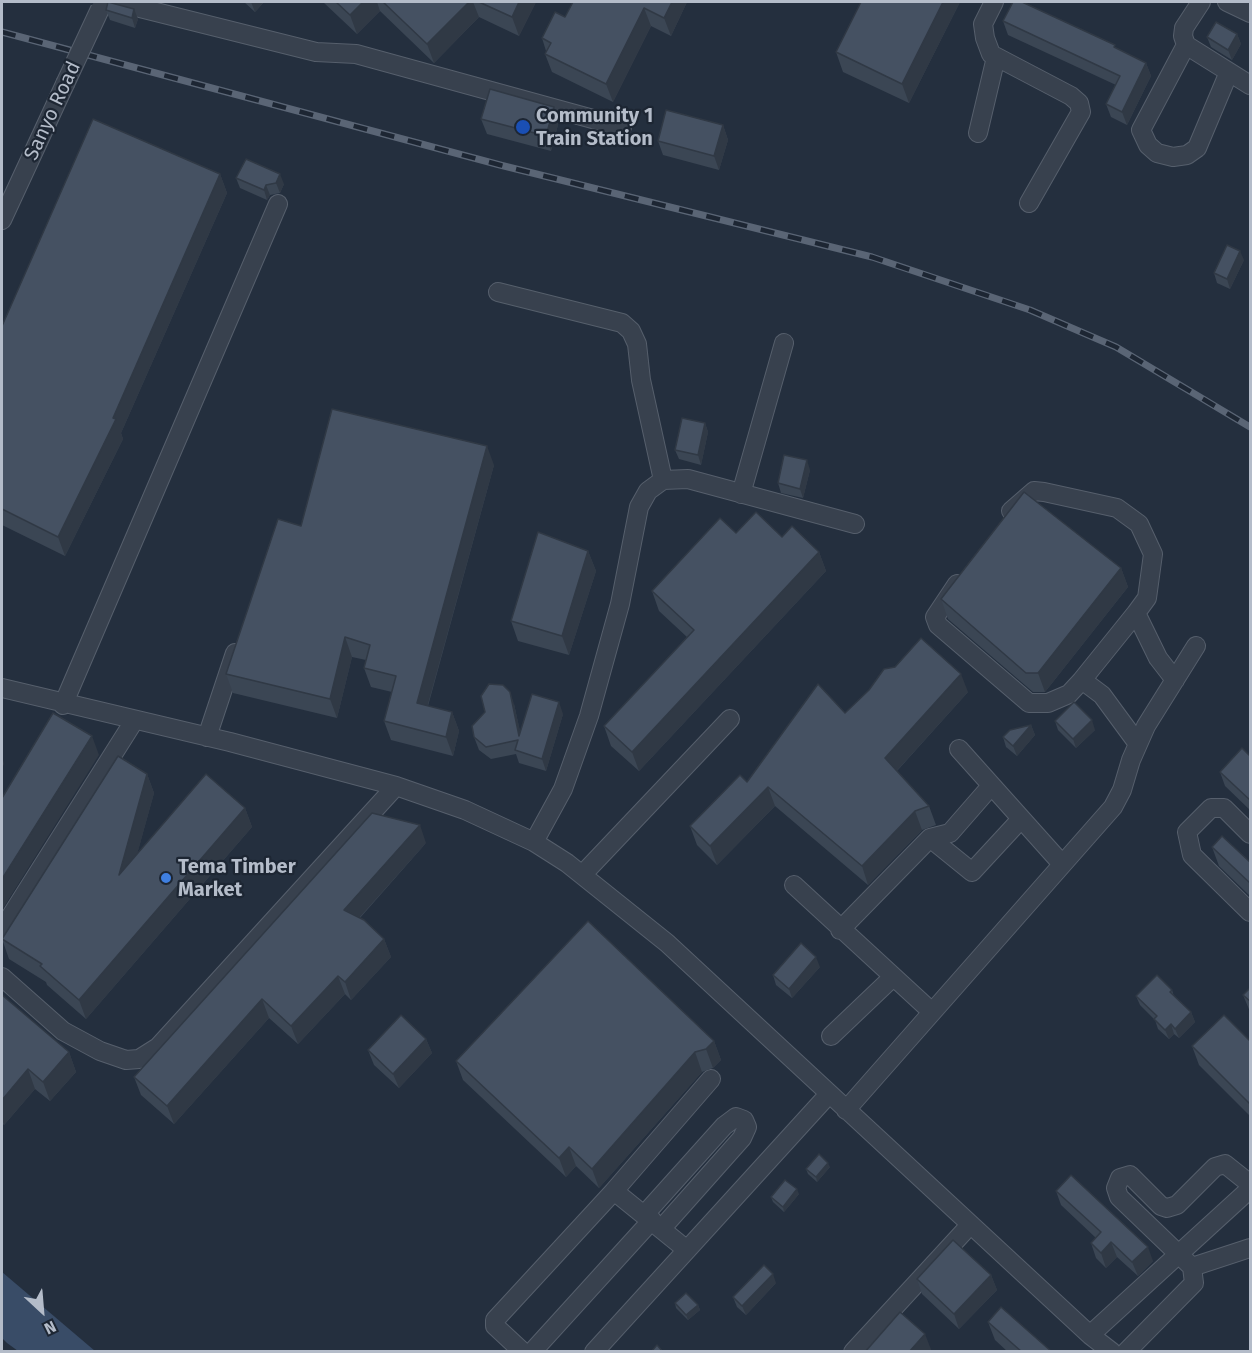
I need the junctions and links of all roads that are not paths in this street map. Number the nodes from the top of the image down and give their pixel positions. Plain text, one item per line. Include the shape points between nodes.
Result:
1 (994, 2) edge
2 (1201, 2) edge
3 (1227, 2) edge
4 (106, 4) edge
5 (1251, 13) edge
6 (1186, 45) junction
7 (996, 57) junction
8 (1230, 72) junction
9 (1251, 85) edge
10 (622, 127) dead end
11 (978, 133) dead end
12 (1029, 203) dead end
13 (278, 204) dead end
14 (2, 220) edge
15 (498, 292) dead end
16 (784, 343) dead end
17 (663, 480) junction
18 (741, 494) junction
19 (855, 524) dead end
20 (999, 526) edge
21 (965, 573) edge
22 (1136, 613) junction
23 (240, 638) edge
24 (1196, 646) dead end
25 (1082, 680) junction
26 (1175, 680) junction
27 (2, 688) edge
28 (63, 705) junction
29 (730, 719) dead end
30 (134, 720) junction
31 (207, 737) junction
32 (1138, 744) junction
33 (959, 749) dead end
34 (396, 786) junction
35 (991, 786) junction
36 (1021, 819) junction
37 (1251, 834) edge
38 (930, 838) junction
39 (534, 842) junction
40 (1062, 864) junction
41 (582, 875) junction
42 (794, 885) dead end
43 (1251, 912) edge
44 (2, 930) edge
45 (840, 930) junction
46 (893, 976) junction
47 (2, 977) edge
48 (932, 1012) junction
49 (831, 1036) dead end
50 (711, 1079) dead end
51 (829, 1094) junction
52 (846, 1110) junction
53 (1251, 1184) edge
54 (1251, 1189) edge
55 (614, 1191) junction
56 (653, 1221) junction
57 (970, 1225) junction
58 (1251, 1248) edge
59 (687, 1250) junction
60 (1186, 1261) junction
61 (1090, 1335) junction
62 (523, 1352) edge
63 (532, 1352) edge
64 (594, 1352) edge
65 (854, 1352) edge
66 (1112, 1352) edge
67 (1126, 1352) edge

1 - 7 street via 983,24 991,54
2 - 6 street via 1184,28
3 - 5 street
4 - 10 street via 316,52 356,54
4 - 14 street, Sanyo Road, bridge
6 - 8 street
6 - 8 street via 1141,130 1157,153 1173,157 1187,155 1197,148
7 - 11 street
7 - 12 street via 1079,103 1081,112 1076,123
8 - 9 street
13 - 28 street
15 - 17 street via 622,324 632,331 638,344 640,380
16 - 18 street
17 - 18 street via 688,479
17 - 39 street via 648,491 639,507 620,604 589,716 563,789
18 - 19 street
20 - 22 street via 1013,507 1034,491 1117,508 1139,524 1152,554 1147,598
21 - 25 street via 935,616 938,625 1029,703 1048,703 1069,694
22 - 25 street
22 - 26 street via 1158,658
23 - 31 street
24 - 26 street
25 - 32 street via 1102,695
26 - 32 street
27 - 28 street
28 - 30 street
29 - 41 street
30 - 31 street
30 - 44 street
31 - 34 street
32 - 40 street via 1113,807
33 - 35 street
34 - 39 street via 465,810
34 - 47 street via 158,1047 139,1059 126,1060 100,1052 63,1031
35 - 36 street
35 - 38 street via 950,833
36 - 38 street via 972,872
36 - 40 street
37 - 43 street via 1224,808 1211,808 1187,832 1192,855
38 - 45 street
39 - 41 street
40 - 48 street
41 - 51 street via 667,943
42 - 45 street
45 - 46 street
46 - 48 street
46 - 49 street
48 - 52 street
50 - 55 street
51 - 52 street
51 - 59 street
52 - 57 street
53 - 60 street via 1225,1164 1215,1167 1177,1205 1167,1208 1130,1175 1120,1179 1116,1188 1119,1197
54 - 60 street
55 - 56 street
55 - 62 street via 495,1320 495,1326
56 - 56 street via 742,1138 747,1127 744,1120 736,1117 724,1126
56 - 59 street
56 - 63 street
57 - 61 street
57 - 65 street
58 - 60 street
59 - 64 street
60 - 61 street
60 - 67 street via 1194,1283
61 - 66 street

